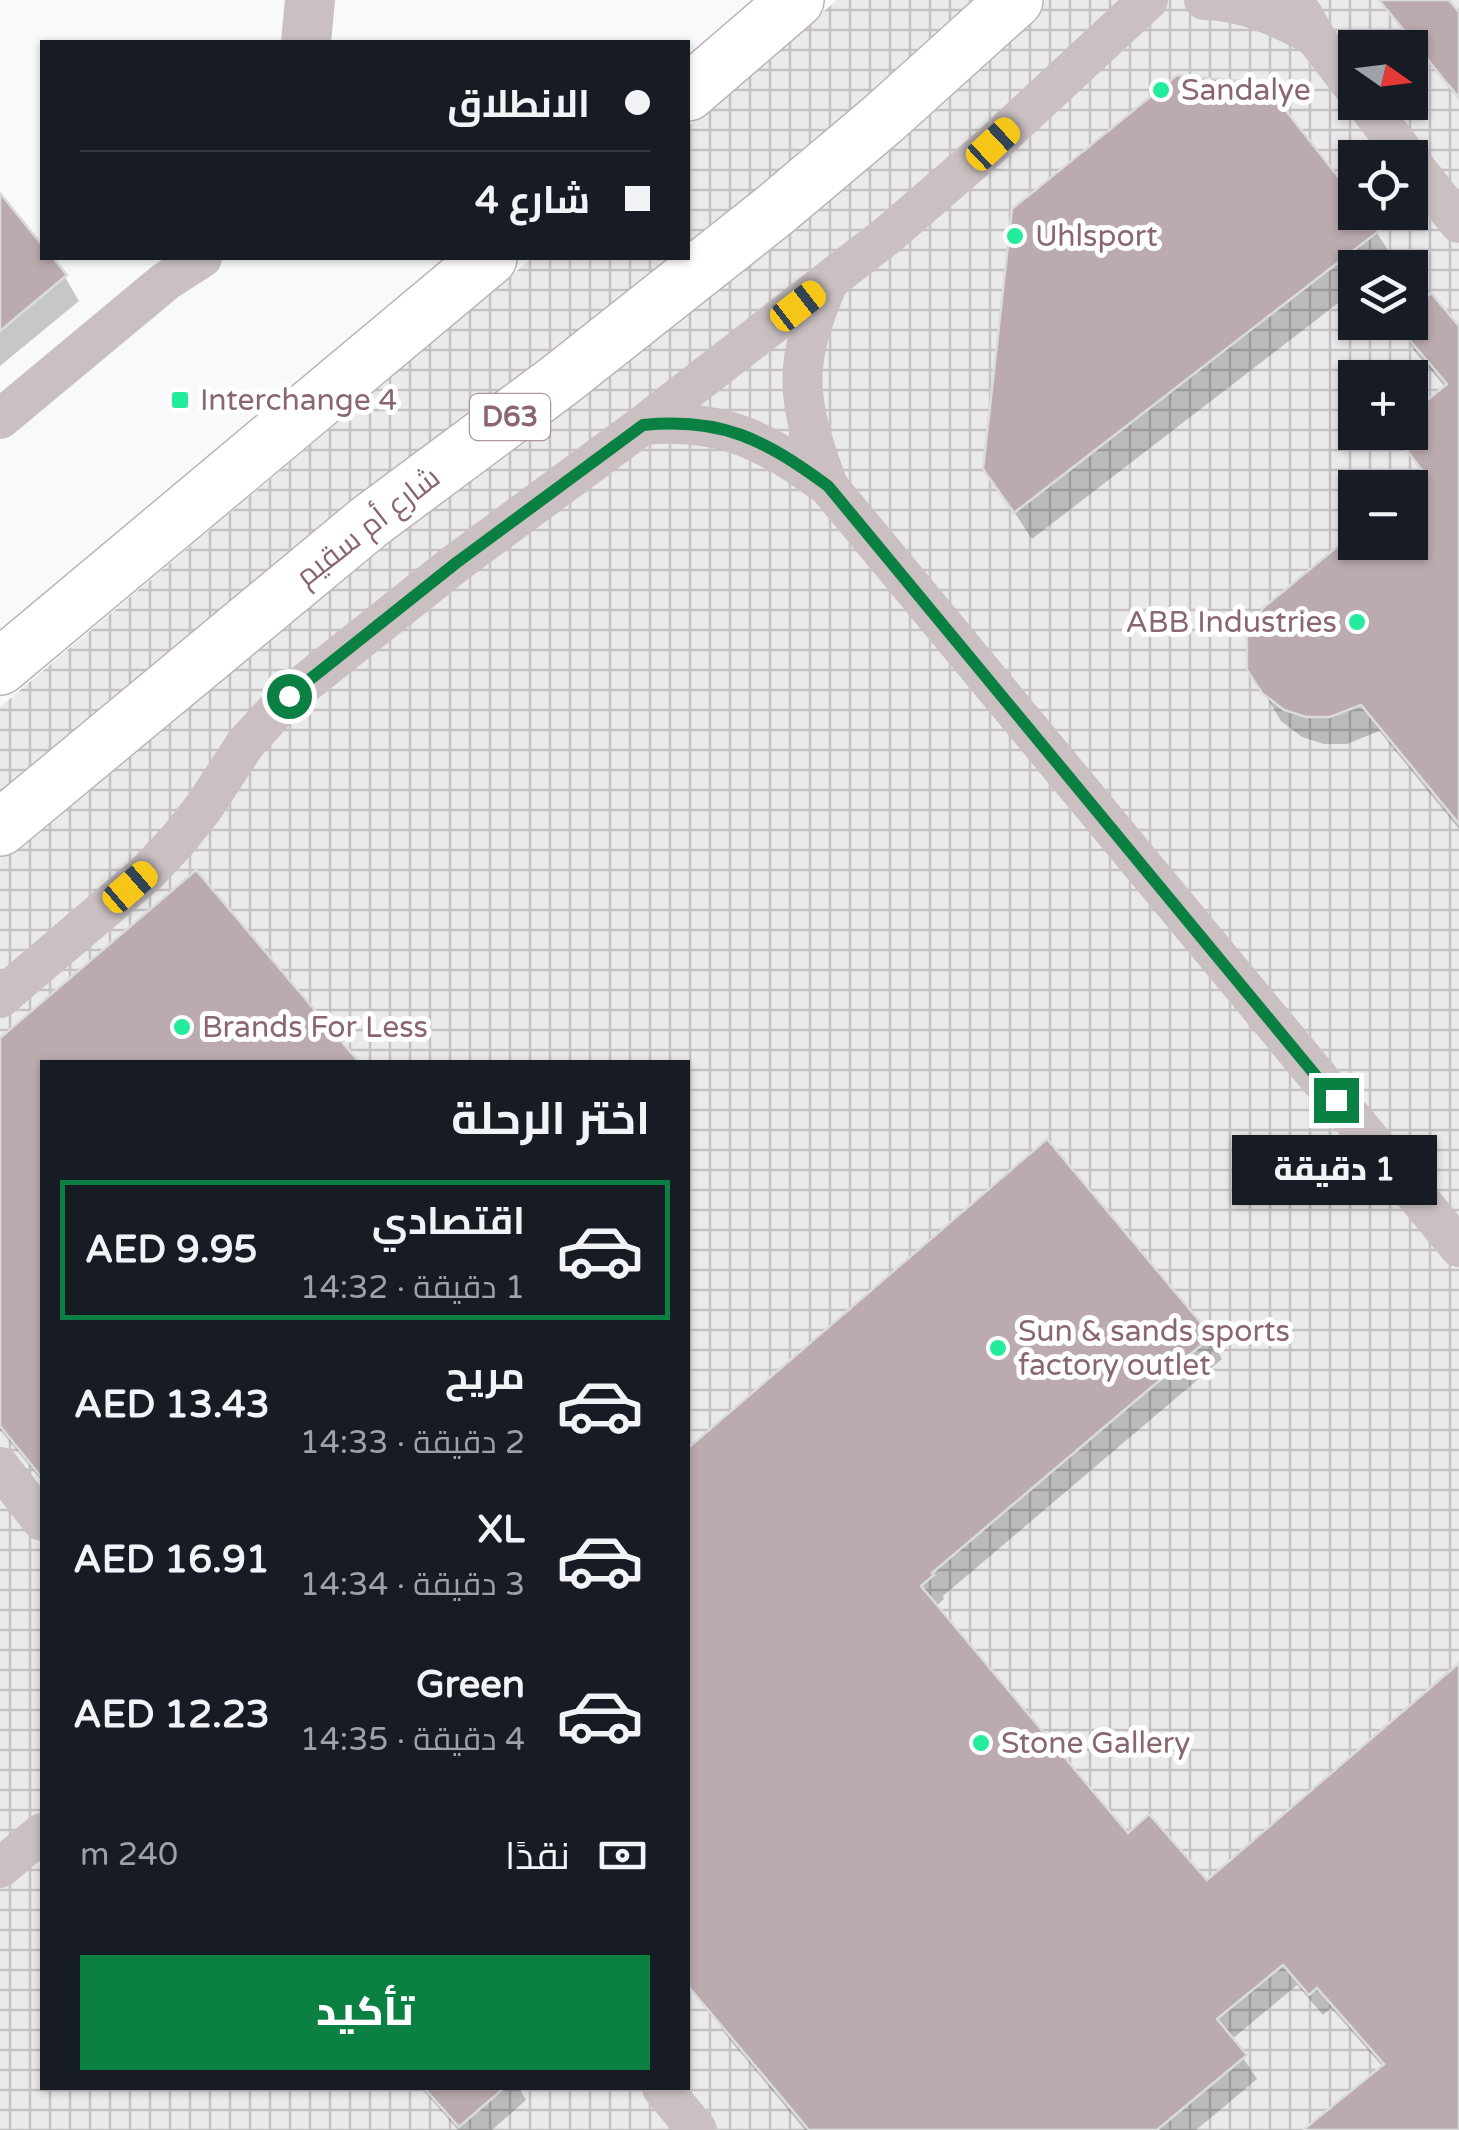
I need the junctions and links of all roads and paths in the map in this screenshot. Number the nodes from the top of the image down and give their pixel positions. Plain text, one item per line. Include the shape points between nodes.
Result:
1 (310, 0) edge
2 (796, 0) edge
3 (1015, 0) edge
4 (1204, 0) edge
5 (1298, 0) edge
6 (1156, 2) edge
7 (1314, 37) junction
8 (306, 40) edge
9 (1338, 68) edge
10 (690, 91) edge
11 (1379, 120) edge
12 (1394, 140) edge
13 (1428, 183) edge
14 (1459, 223) edge
15 (487, 260) edge
16 (177, 269) edge
17 (828, 282) junction
18 (0, 419) edge
19 (643, 425) junction
20 (828, 486) junction
21 (0, 667) edge
22 (0, 828) edge
23 (0, 998) edge
24 (1459, 1247) edge
25 (0, 1466) edge
26 (40, 1518) edge
27 (40, 1834) edge
28 (0, 1868) edge
29 (664, 2090) edge
30 (698, 2130) edge

1 - 8 street
2 - 10 main road
3 - 22 main road, شارع أم سقيم / D63 via 776,210 369,522
4 - 7 street via 1250,6
5 - 7 street
6 - 17 street
7 - 9 street
11 - 12 street
13 - 14 street
15 - 21 main road
16 - 18 street
17 - 19 street
17 - 20 street via 808,336 802,394
19 - 20 street via 713,425 747,435
19 - 23 street via 289,696 157,862
20 - 24 street
25 - 26 street
27 - 28 street
29 - 30 street

